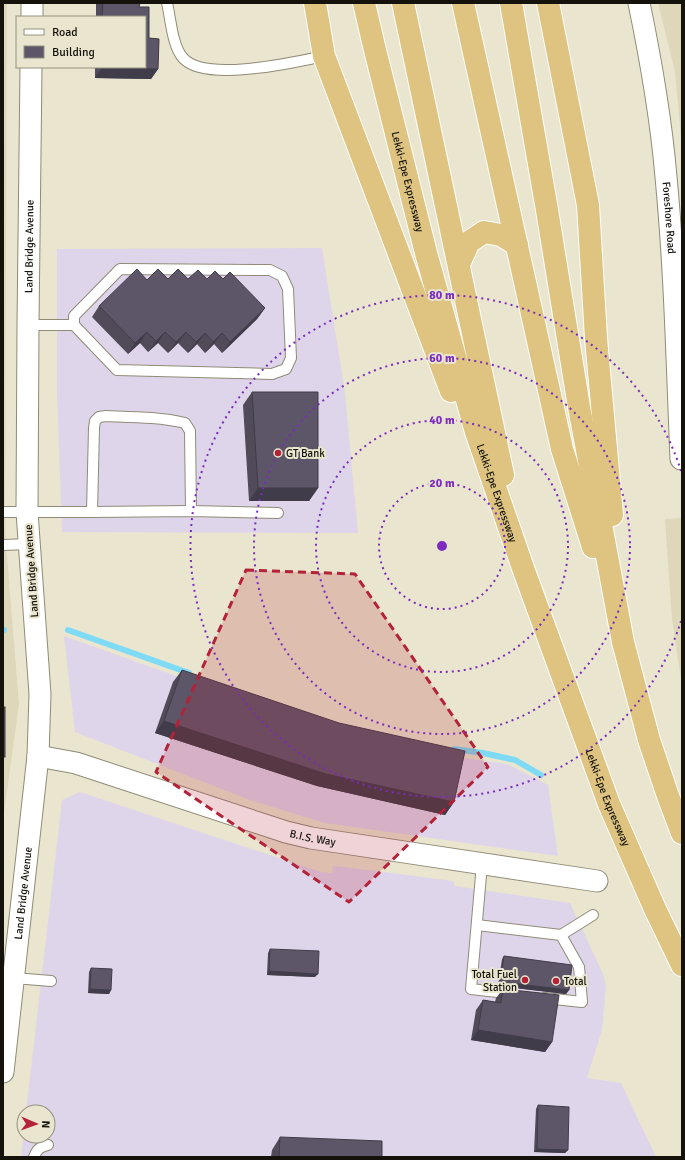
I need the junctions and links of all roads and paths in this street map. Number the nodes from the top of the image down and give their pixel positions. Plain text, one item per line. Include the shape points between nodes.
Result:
1 (32, 3) edge
2 (167, 3) edge
3 (315, 3) edge
4 (364, 3) edge
5 (403, 3) edge
6 (463, 3) edge
7 (510, 3) edge
8 (548, 3) edge
9 (639, 3) edge
10 (32, 16) edge
11 (324, 56) junction
12 (31, 68) edge
13 (516, 245) junction
14 (458, 264) junction
15 (28, 325) junction
16 (74, 325) junction
17 (681, 459) edge
18 (191, 511) junction
19 (3, 512) edge
20 (27, 512) junction
21 (92, 512) junction
22 (278, 513) dead end
23 (29, 544) junction
24 (3, 545) edge
25 (523, 568) junction
26 (623, 642) junction
27 (38, 756) junction
28 (682, 832) edge
29 (482, 864) junction
30 (597, 881) dead end
31 (593, 915) dead end
32 (477, 926) junction
33 (561, 935) junction
34 (682, 965) edge
35 (14, 978) junction
36 (51, 982) dead end
37 (523, 995) edge
38 (538, 997) edge
39 (3, 1072) edge
40 (48, 1145) dead end
41 (34, 1157) edge

1 - 10 street
2 - 11 lane via 177,48 184,60 194,66 235,70
3 - 11 highway
4 - 25 highway, Lekki-Epe Expressway via 426,253 476,432
5 - 14 highway
6 - 13 highway
7 - 26 highway via 579,407
8 - 26 highway via 588,205 596,338
9 - 17 street, Foreshore Road via 652,69 666,176
11 - 25 highway via 501,521
12 - 15 street, Land Bridge Avenue
13 - 14 highway via 501,235 484,232 469,242
13 - 26 highway via 562,449
14 - 25 highway
15 - 16 lane
15 - 20 street, Land Bridge Avenue
16 - 16 lane via 118,370 272,374 286,369 291,358 288,289 282,276 270,270 120,269 74,316
18 - 21 lane
18 - 21 lane via 190,431 185,423 154,418 106,416 95,421
18 - 22 lane
19 - 20 lane
20 - 21 lane
20 - 23 street, Land Bridge Avenue
23 - 24 lane
23 - 27 street, Land Bridge Avenue via 40,694
25 - 34 highway, Lekki-Epe Expressway via 609,804 654,909
26 - 28 highway via 649,740
27 - 29 street, B.I.S. Way via 76,763 292,834
27 - 35 street, Land Bridge Avenue
29 - 30 street, B.I.S. Way
29 - 32 lane
31 - 33 lane
32 - 33 lane
32 - 37 lane via 471,988
33 - 38 lane via 579,967 582,1002
35 - 36 lane
35 - 39 street, Land Bridge Avenue
40 - 41 lane via 36,1150

